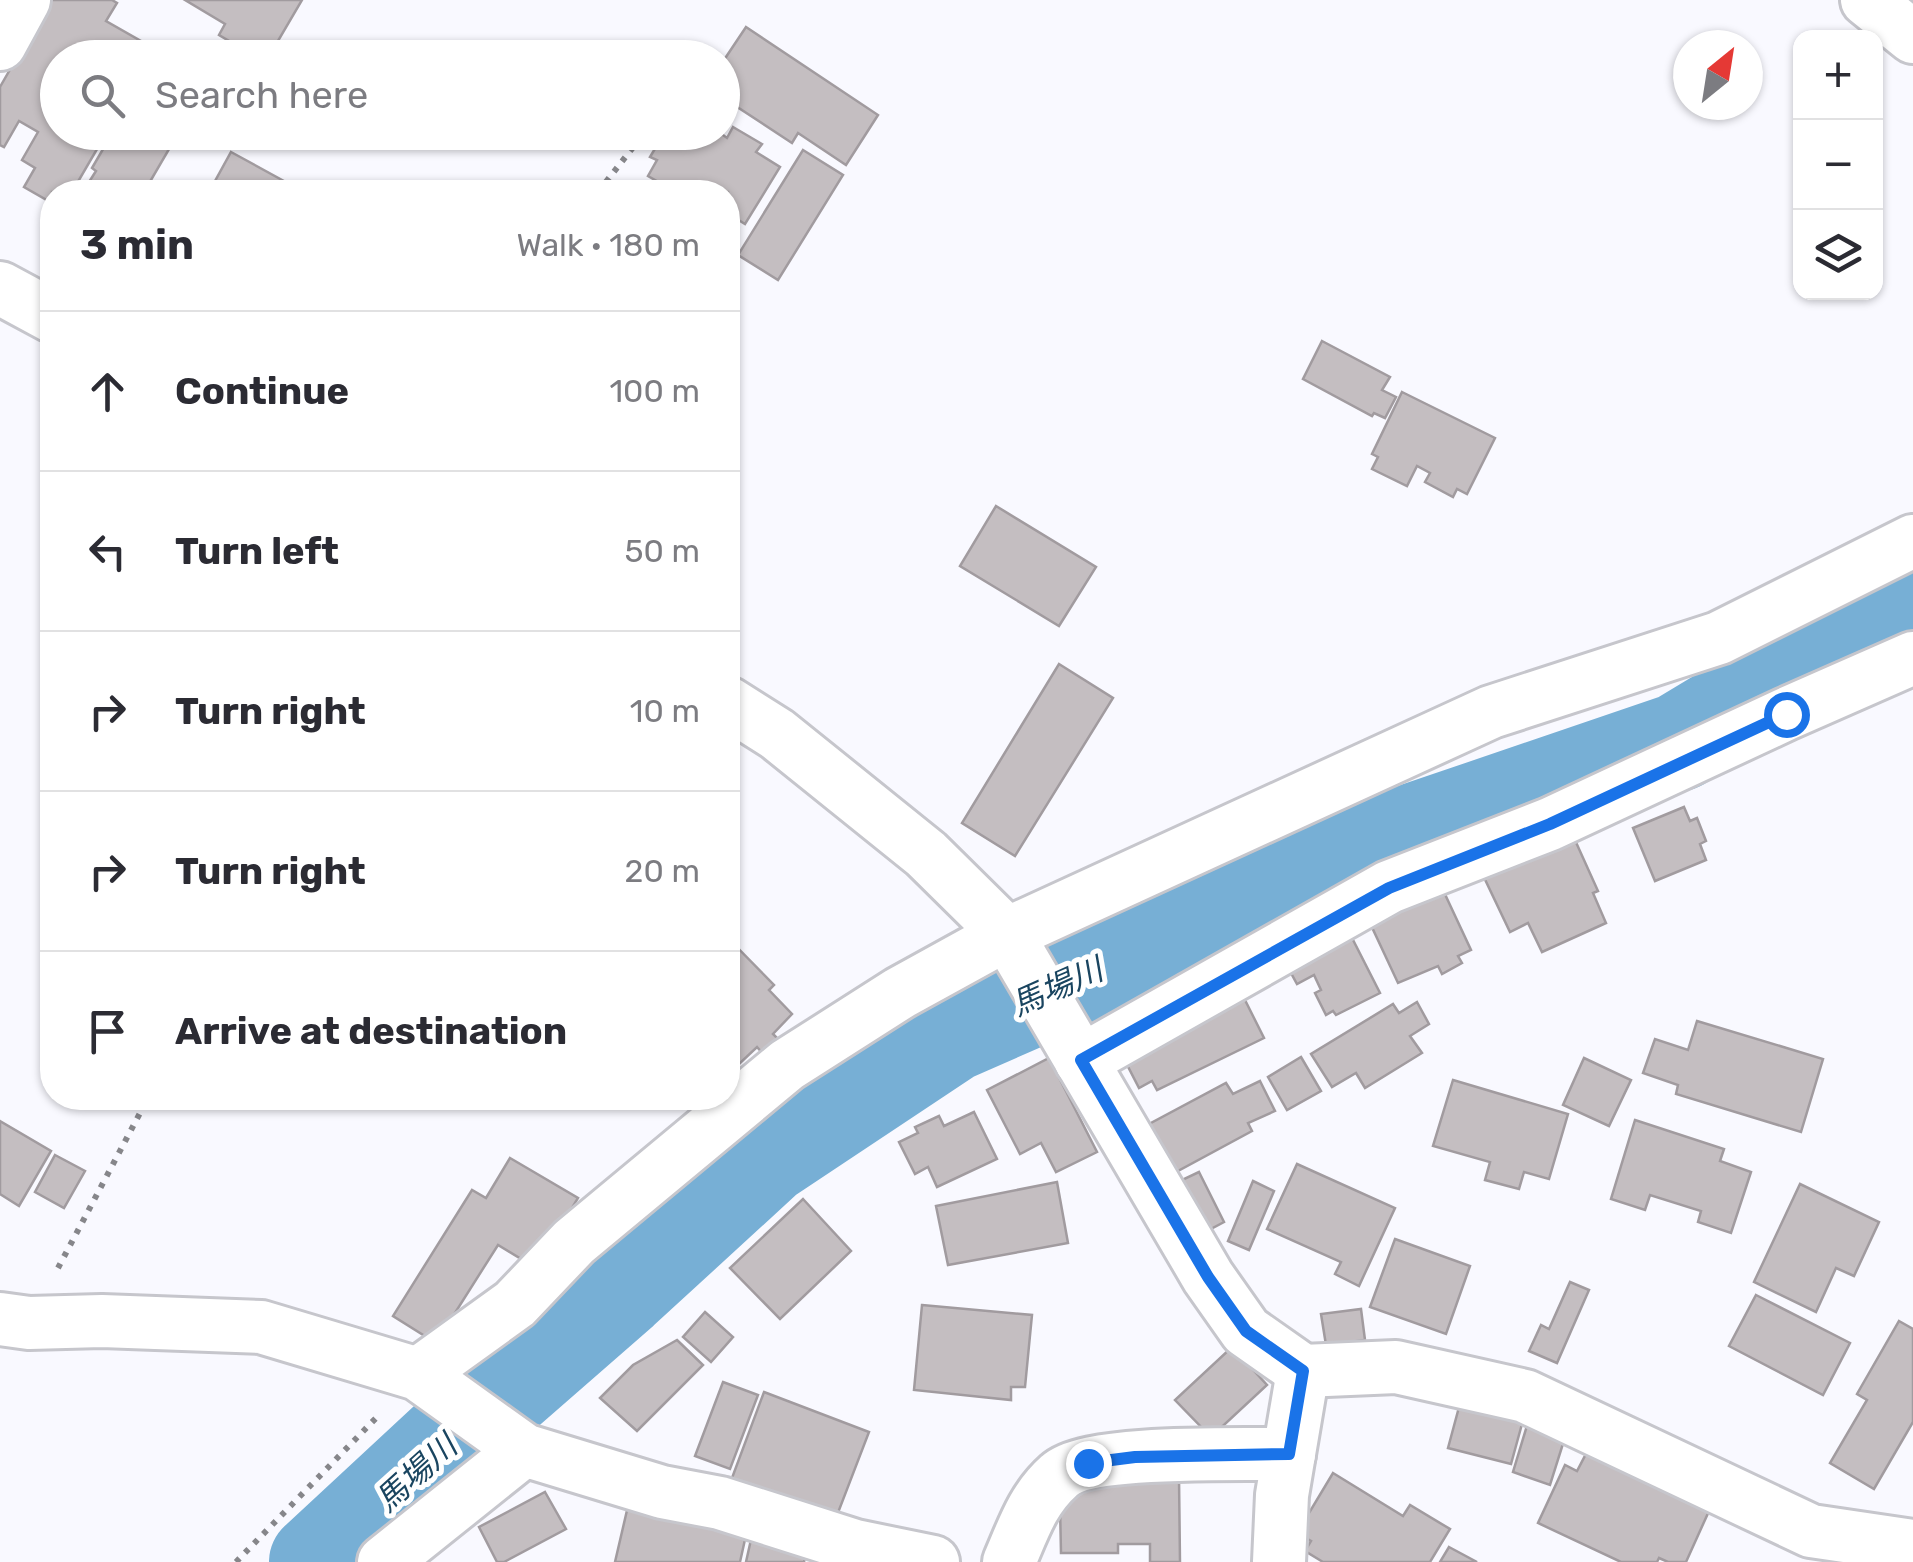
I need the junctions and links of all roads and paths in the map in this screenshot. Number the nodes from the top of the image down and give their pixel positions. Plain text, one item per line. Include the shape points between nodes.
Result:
1 (24, 0) edge
2 (1867, 0) edge
3 (1913, 37) edge
4 (0, 44) edge
5 (631, 150) edge
6 (607, 180) edge
7 (0, 288) edge
8 (40, 310) edge
9 (1913, 541) edge
10 (1913, 658) edge
11 (740, 711) edge
12 (1007, 934) junction
13 (1081, 1060) junction
14 (740, 1103) edge
15 (141, 1110) edge
16 (732, 1110) edge
17 (15, 1321) edge
18 (1303, 1371) junction
19 (428, 1380) junction
20 (524, 1450) junction
21 (1289, 1454) junction
22 (1913, 1546) edge
23 (236, 1562) edge
24 (384, 1562) edge
25 (933, 1562) edge
26 (1009, 1562) edge
27 (1279, 1562) edge

1 - 4 street
2 - 3 street
5 - 6 path
7 - 8 street
9 - 12 street via 1720,638 1491,712
10 - 13 street via 1550,824 1389,888
11 - 12 street via 926,854
12 - 13 street
12 - 14 street via 787,1064
13 - 18 street via 1246,1331
15 - 17 path
16 - 19 street via 574,1242
17 - 19 street via 261,1326
18 - 21 street
18 - 22 street via 1396,1366 1525,1396 1811,1531
19 - 20 street
19 - 23 path
20 - 24 street
20 - 25 street via 854,1546
21 - 26 street via 1135,1457 1062,1472 1033,1505
21 - 27 street

